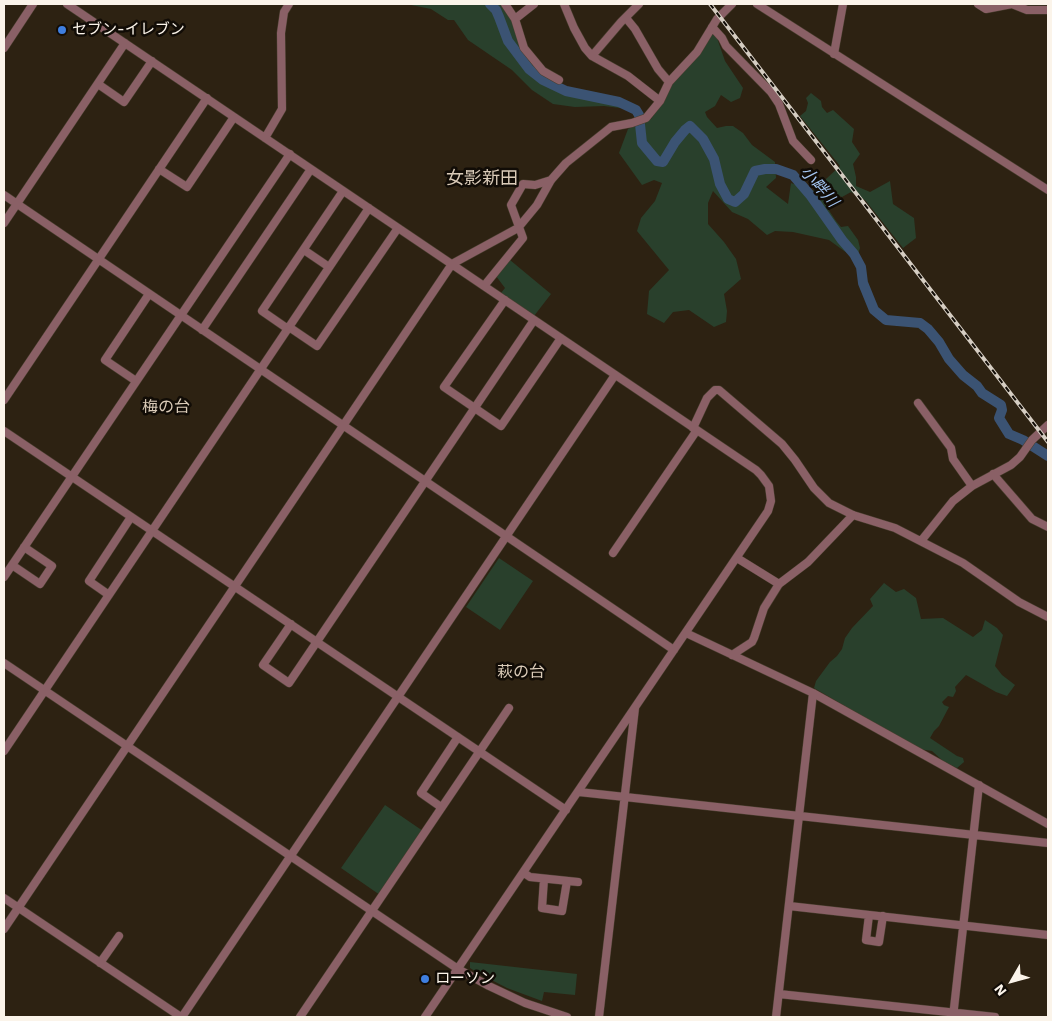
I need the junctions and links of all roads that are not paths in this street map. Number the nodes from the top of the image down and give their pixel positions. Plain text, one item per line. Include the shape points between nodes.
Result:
1 (33, 4) edge
2 (68, 4) edge
3 (288, 4) edge
4 (505, 4) edge
5 (534, 4) edge
6 (564, 4) edge
7 (639, 4) edge
8 (732, 4) edge
9 (757, 4) edge
10 (843, 4) edge
11 (978, 4) edge
12 (1048, 10) edge
13 (626, 18) junction
14 (515, 19) junction
15 (712, 28) junction
16 (126, 43) junction
17 (4, 48) edge
18 (834, 54) junction
19 (592, 56) junction
20 (152, 61) junction
21 (559, 80) dead end
22 (669, 82) junction
23 (98, 84) junction
24 (207, 98) junction
25 (660, 101) junction
26 (234, 117) junction
27 (265, 138) junction
28 (290, 154) junction
29 (811, 160) dead end
30 (159, 169) junction
31 (311, 169) junction
32 (551, 180) junction
33 (343, 190) junction
34 (1048, 190) edge
35 (4, 196) edge
36 (16, 204) junction
37 (369, 208) junction
38 (4, 223) edge
39 (398, 228) junction
40 (518, 228) junction
41 (304, 250) junction
42 (98, 259) junction
43 (452, 264) junction
44 (329, 267) junction
45 (484, 286) junction
46 (148, 294) junction
47 (505, 300) junction
48 (180, 315) junction
49 (534, 320) junction
50 (288, 328) junction
51 (202, 330) junction
52 (561, 338) junction
53 (260, 370) junction
54 (615, 375) junction
55 (136, 381) junction
56 (4, 400) edge
57 (918, 403) dead end
58 (475, 408) junction
59 (1048, 425) edge
60 (343, 426) junction
61 (695, 429) junction
62 (4, 431) edge
63 (993, 474) junction
64 (72, 476) junction
65 (425, 481) junction
66 (972, 486) junction
67 (852, 515) junction
68 (131, 517) junction
69 (1048, 527) edge
70 (153, 532) junction
71 (507, 537) junction
72 (921, 541) junction
73 (24, 547) junction
74 (613, 553) dead end
75 (737, 558) junction
76 (12, 564) junction
77 (4, 577) edge
78 (779, 584) junction
79 (235, 586) junction
80 (109, 595) junction
81 (1048, 617) edge
82 (291, 624) junction
83 (686, 632) junction
84 (317, 641) junction
85 (674, 650) junction
86 (732, 655) junction
87 (4, 664) edge
88 (45, 691) junction
89 (813, 693) junction
90 (398, 697) junction
91 (635, 706) junction
92 (509, 708) dead end
93 (458, 737) junction
94 (127, 747) junction
95 (4, 752) edge
96 (480, 752) junction
97 (978, 785) junction
98 (579, 792) junction
99 (624, 797) junction
100 (441, 808) junction
101 (566, 810) junction
102 (798, 816) junction
103 (1048, 824) edge
104 (973, 834) junction
105 (1048, 843) edge
106 (290, 857) junction
107 (524, 873) junction
108 (544, 879) junction
109 (567, 881) junction
110 (578, 882) dead end
111 (4, 898) edge
112 (789, 906) junction
113 (18, 907) junction
114 (372, 912) junction
115 (869, 914) junction
116 (883, 916) junction
117 (963, 925) junction
118 (4, 929) edge
119 (1048, 935) edge
120 (119, 936) dead end
121 (100, 963) junction
122 (458, 969) junction
123 (779, 994) junction
124 (953, 1015) edge
125 (182, 1017) edge
126 (300, 1017) edge
127 (425, 1017) edge
128 (568, 1017) edge
129 (600, 1017) edge
130 (776, 1017) edge
131 (995, 1017) edge

1 - 17 street
2 - 16 street
3 - 27 street via 281,33 282,109
4 - 14 street
5 - 14 street
6 - 19 street via 574,28
7 - 13 street
8 - 15 street
9 - 18 street
10 - 18 street
11 - 12 street via 986,9 1012,4 1027,10
13 - 19 street
13 - 22 street
14 - 21 street via 524,48 543,71
15 - 22 street via 697,52
15 - 29 street via 771,92 793,141
16 - 20 street
16 - 23 street
18 - 34 street
19 - 25 street via 628,76
20 - 23 street via 124,102
20 - 24 street
22 - 25 street
23 - 36 street
24 - 26 street
24 - 30 street
25 - 32 street via 642,120 611,127
26 - 27 street
26 - 30 street via 187,187
27 - 28 street
28 - 31 street
28 - 48 street
30 - 42 street
31 - 33 street
31 - 51 street
32 - 40 street via 537,205
32 - 40 street via 536,185 523,184 511,205
33 - 37 street
33 - 41 street
35 - 36 street
36 - 38 street
36 - 42 street
37 - 39 street
37 - 44 street
39 - 43 street
39 - 50 street via 317,346
40 - 43 street
40 - 45 street via 523,238
41 - 44 street
41 - 50 street via 262,311
42 - 46 street
42 - 56 street
43 - 45 street
43 - 60 street
44 - 50 street
45 - 47 street
46 - 48 street
46 - 55 street via 105,360
47 - 49 street
47 - 58 street via 444,388
48 - 51 street
48 - 55 street
49 - 52 street
49 - 58 street
50 - 53 street
51 - 53 street
52 - 54 street
52 - 58 street via 501,426
53 - 60 street
53 - 70 street
54 - 61 street
54 - 71 street
55 - 64 street
57 - 66 street
58 - 65 street
59 - 63 street via 1011,465
60 - 65 street
60 - 79 street
61 - 67 street via 704,402 715,390 722,392 782,444 822,498
61 - 74 street
61 - 75 street via 756,470 769,486 771,501 768,511
62 - 64 street
63 - 66 street
63 - 69 street via 1032,519
64 - 68 street
64 - 73 street
65 - 71 street
65 - 84 street
66 - 72 street via 953,501
67 - 72 street via 895,528
67 - 78 street via 808,562
68 - 70 street
68 - 80 street via 88,582
70 - 79 street
70 - 80 street
71 - 85 street
71 - 90 street
72 - 81 street via 963,563 1019,602
73 - 76 street
73 - 76 street via 52,566 40,584
75 - 78 street
75 - 83 street
76 - 77 street
78 - 86 street via 764,608 752,642
79 - 82 street
79 - 94 street
80 - 88 street
82 - 84 street
82 - 84 street via 262,665 289,683
83 - 85 street
83 - 86 street
84 - 90 street
85 - 91 street
86 - 89 street
87 - 88 street
88 - 94 street
88 - 95 street
89 - 97 street
89 - 102 street
90 - 93 street
90 - 106 street
91 - 98 street
91 - 99 street
92 - 96 street
93 - 96 street
93 - 100 street via 421,793
94 - 106 street
94 - 113 street
96 - 100 street
96 - 101 street
97 - 103 street
97 - 104 street
98 - 99 street
98 - 101 street
99 - 102 street
99 - 129 street
100 - 114 street
101 - 107 street
102 - 104 street
102 - 112 street
104 - 105 street
104 - 117 street
106 - 114 street
106 - 125 street
107 - 108 street via 530,878
107 - 122 street
108 - 109 street
108 - 109 street via 542,908 562,911
109 - 110 street
111 - 113 street
112 - 115 street
112 - 123 street
113 - 118 street
113 - 121 street
114 - 122 street
114 - 126 street
115 - 116 street
115 - 116 street via 866,940 872,941 879,942
116 - 117 street
117 - 119 street
117 - 124 street
120 - 121 street
121 - 125 street
122 - 127 street
122 - 128 street via 525,1003
123 - 124 street
123 - 130 street
124 - 131 street

